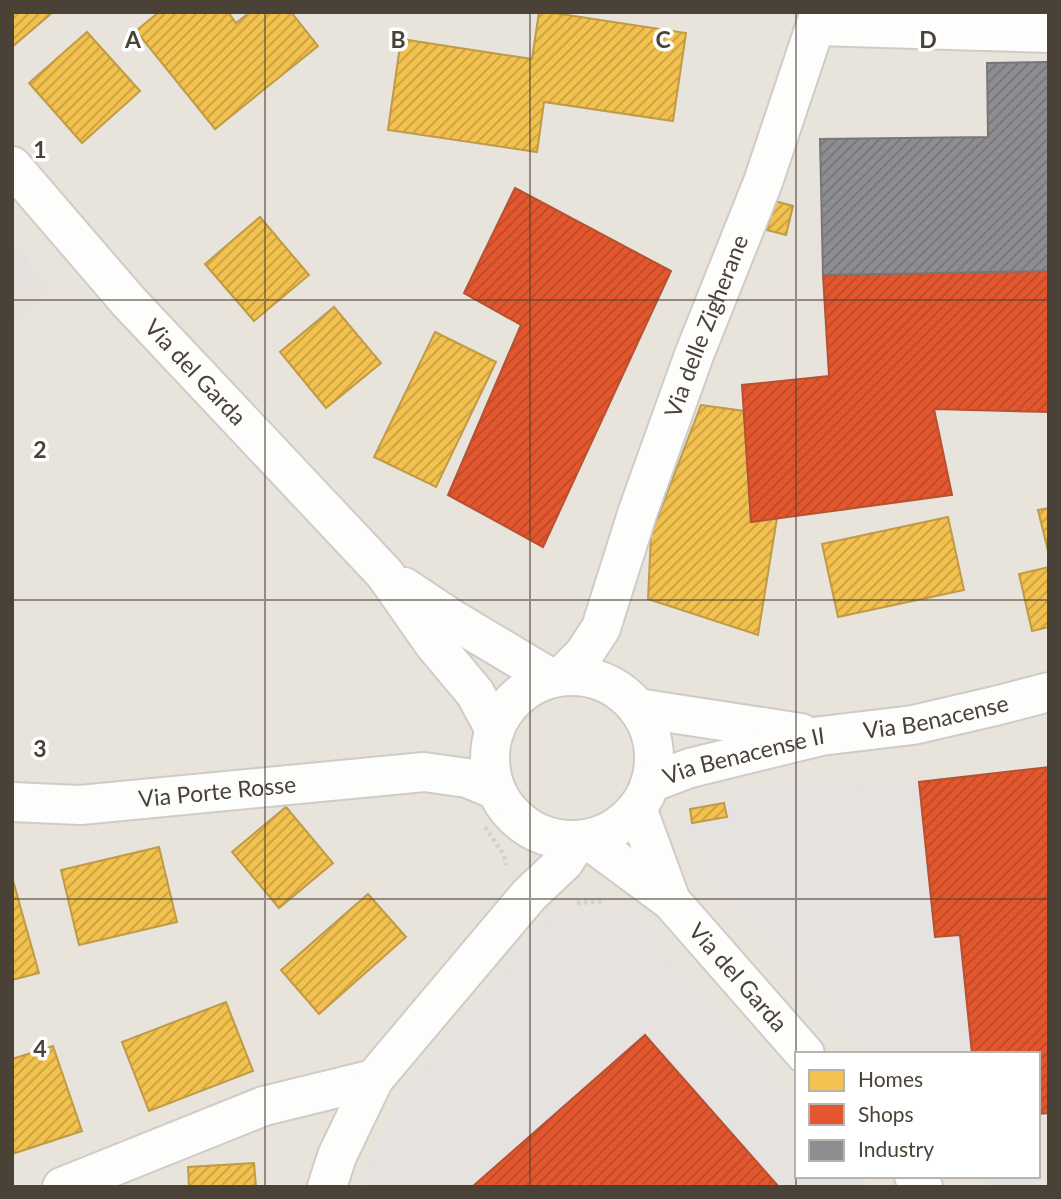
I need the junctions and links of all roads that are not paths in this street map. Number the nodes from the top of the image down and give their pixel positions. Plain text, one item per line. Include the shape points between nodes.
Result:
1 (818, 19) edge
2 (1049, 33) edge
3 (12, 166) edge
4 (385, 574) junction
5 (601, 628) junction
6 (555, 676) junction
7 (1049, 692) edge
8 (624, 696) junction
9 (493, 735) junction
10 (821, 736) junction
11 (424, 772) junction
12 (643, 795) junction
13 (12, 802) edge
14 (489, 806) junction
15 (530, 829) junction
16 (582, 839) junction
17 (529, 895) junction
18 (671, 901) junction
19 (804, 1052) edge
20 (374, 1079) junction
21 (62, 1187) edge
22 (327, 1187) edge

1 - 2 street, Via delle Zigherane
1 - 5 street, Via delle Zigherane via 764,182 694,355 643,498
3 - 4 street, Via del Garda via 130,302
4 - 6 street, Via del Garda via 452,619
4 - 9 street, Via del Garda via 475,693
5 - 6 street, Via delle Zigherane via 584,654
5 - 8 street, Via delle Zigherane via 605,660
6 - 8 street via 595,679
6 - 9 street via 510,703
7 - 10 street, Via Benacense via 913,725
8 - 10 street, Via Benacense II
8 - 12 street via 647,725 653,744 654,763
9 - 11 street via 468,754
9 - 14 street
10 - 12 street, Via Benacense II via 690,768
11 - 13 street, Via Porte Rosse via 80,804
11 - 14 street via 467,778
12 - 16 street via 615,828
12 - 18 street, Via del Garda
14 - 15 street via 511,812
15 - 16 street via 545,836
15 - 17 street
16 - 17 street
16 - 18 street, Via del Garda
17 - 20 street
18 - 19 street, Via del Garda
20 - 21 street via 264,1106
20 - 22 street

